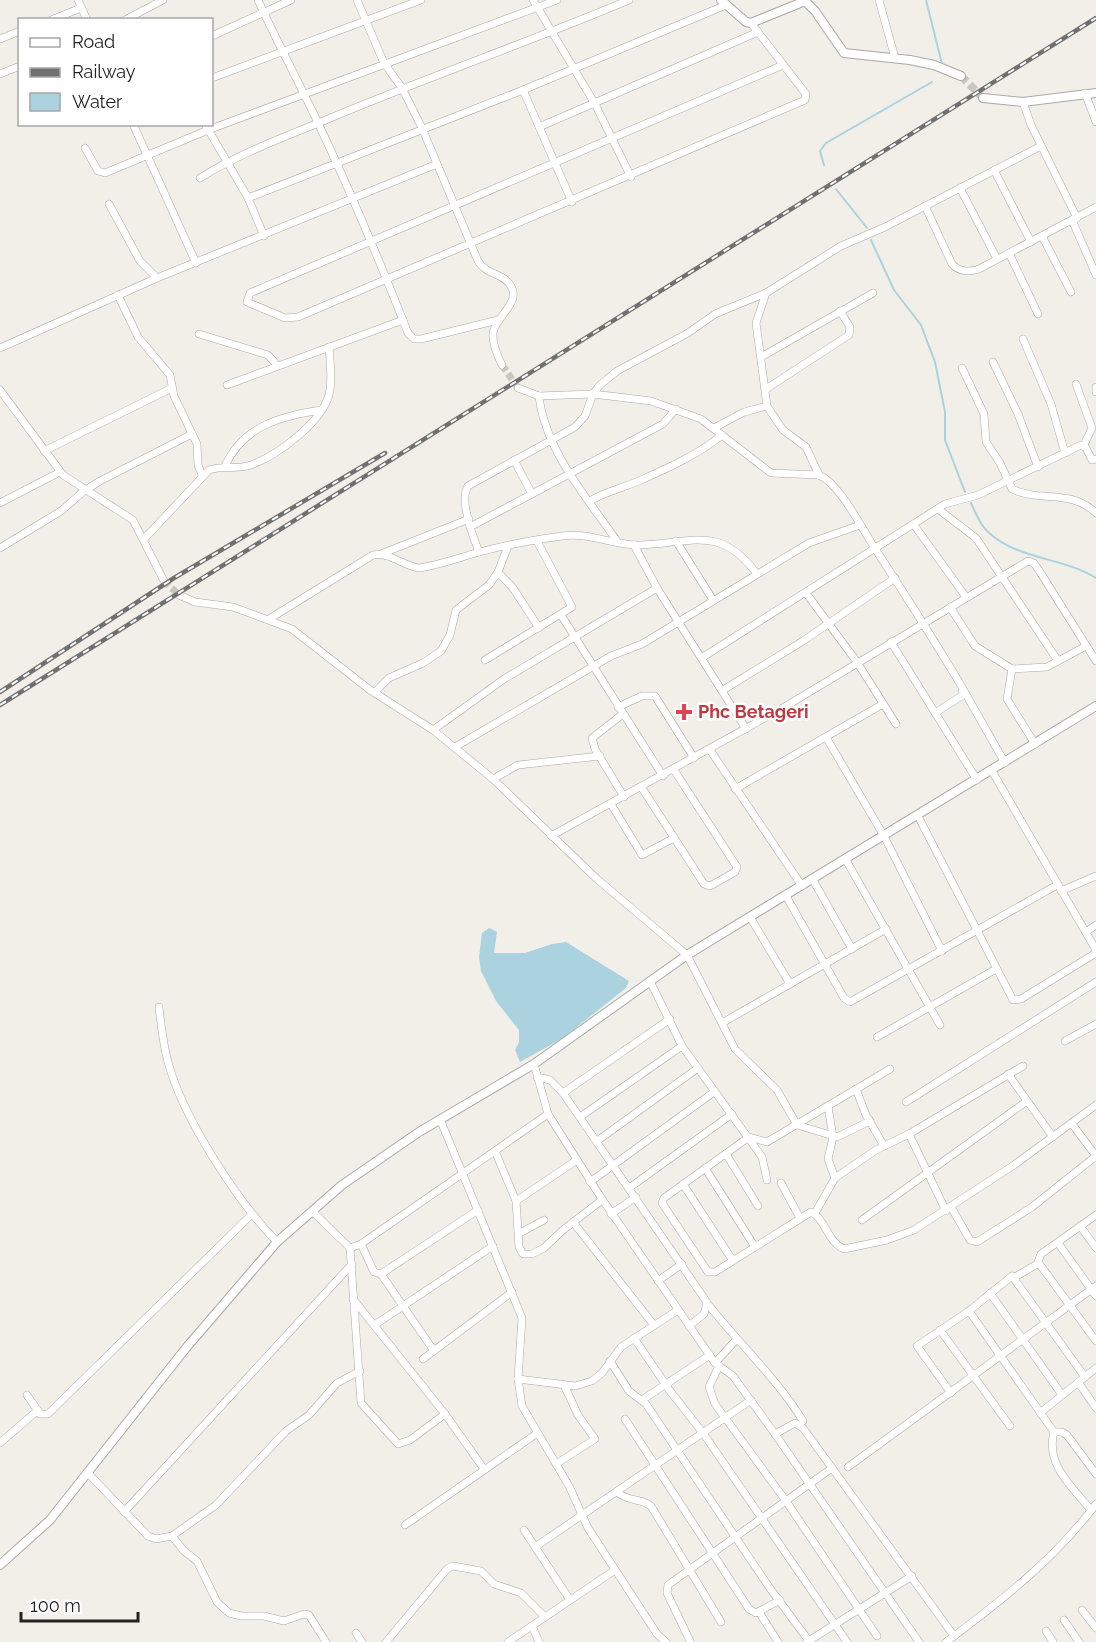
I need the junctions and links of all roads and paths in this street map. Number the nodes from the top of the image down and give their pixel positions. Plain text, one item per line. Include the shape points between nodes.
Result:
1 (78, 0) edge
2 (163, 0) edge
3 (258, 0) edge
4 (291, 0) edge
5 (357, 0) edge
6 (421, 0) edge
7 (533, 0) edge
8 (557, 0) edge
9 (628, 0) edge
10 (879, 0) edge
11 (806, 1) edge
12 (724, 3) edge
13 (81, 8) junction
14 (538, 8) junction
15 (264, 13) junction
16 (56, 18) edge
17 (86, 18) edge
18 (129, 18) edge
19 (367, 21) junction
20 (751, 23) junction
21 (18, 32) edge
22 (552, 32) junction
23 (758, 32) junction
24 (213, 36) edge
25 (0, 39) edge
26 (281, 52) junction
27 (895, 58) junction
28 (384, 63) junction
29 (783, 65) junction
30 (18, 67) edge
31 (575, 68) junction
32 (0, 74) edge
33 (961, 76) tunnel mouth
34 (213, 78) edge
35 (402, 88) junction
36 (523, 90) junction
37 (1085, 93) junction
38 (1096, 93) edge
39 (304, 95) junction
40 (983, 98) tunnel mouth
41 (1023, 102) junction
42 (595, 104) junction
43 (1096, 122) edge
44 (318, 123) junction
45 (134, 126) edge
46 (213, 126) edge
47 (539, 127) junction
48 (206, 128) edge
49 (422, 128) junction
50 (612, 137) junction
51 (1041, 146) junction
52 (85, 148) dead end
53 (146, 155) junction
54 (227, 161) junction
55 (336, 162) junction
56 (437, 164) junction
57 (554, 164) junction
58 (994, 170) junction
59 (200, 177) dead end
60 (631, 177) junction
61 (960, 188) junction
62 (248, 198) junction
63 (353, 200) junction
64 (572, 202) junction
65 (109, 204) dead end
66 (455, 206) junction
67 (925, 207) junction
68 (1096, 207) edge
69 (1074, 219) junction
70 (1042, 236) junction
71 (264, 237) junction
72 (372, 242) junction
73 (1031, 242) junction
74 (472, 244) junction
75 (1009, 254) junction
76 (997, 259) junction
77 (196, 263) junction
78 (1096, 275) edge
79 (157, 278) junction
80 (388, 280) junction
81 (873, 292) dead end
82 (1071, 292) dead end
83 (766, 293) junction
84 (118, 295) junction
85 (840, 312) junction
86 (1038, 314) dead end
87 (403, 320) junction
88 (498, 320) junction
89 (199, 334) dead end
90 (1023, 339) dead end
91 (329, 347) junction
92 (0, 348) edge
93 (761, 357) junction
94 (993, 362) dead end
95 (502, 364) tunnel mouth
96 (277, 365) junction
97 (962, 368) dead end
98 (1076, 384) dead end
99 (226, 385) dead end
100 (1096, 387) edge
101 (172, 388) junction
102 (518, 388) tunnel mouth
103 (765, 389) junction
104 (0, 390) edge
105 (1096, 392) edge
106 (593, 394) junction
107 (539, 396) junction
108 (767, 406) junction
109 (676, 409) junction
110 (321, 410) junction
111 (714, 428) junction
112 (192, 434) junction
113 (722, 435) junction
114 (552, 439) junction
115 (1084, 445) junction
116 (44, 451) junction
117 (1065, 453) junction
118 (514, 460) junction
119 (1095, 462) edge
120 (225, 466) junction
121 (1038, 466) junction
122 (60, 472) junction
123 (571, 474) junction
124 (202, 475) junction
125 (819, 475) junction
126 (1008, 481) junction
127 (84, 491) junction
128 (532, 494) junction
129 (590, 501) junction
130 (0, 503) edge
131 (938, 509) junction
132 (1096, 513) edge
133 (470, 523) junction
134 (860, 525) junction
135 (914, 525) junction
136 (144, 539) junction
137 (537, 541) junction
138 (617, 541) junction
139 (675, 541) junction
140 (634, 545) junction
141 (508, 546) junction
142 (0, 548) edge
143 (876, 550) junction
144 (479, 552) junction
145 (381, 554) junction
146 (498, 572) junction
147 (757, 574) junction
148 (1003, 576) junction
149 (895, 578) junction
150 (164, 581) tunnel mouth
151 (657, 588) junction
152 (806, 593) junction
153 (179, 595) tunnel mouth
154 (966, 597) junction
155 (713, 600) junction
156 (950, 606) junction
157 (561, 615) junction
158 (269, 619) junction
159 (678, 622) junction
160 (828, 622) junction
161 (923, 622) junction
162 (539, 628) junction
163 (573, 637) junction
164 (891, 642) junction
165 (1086, 646) junction
166 (703, 657) junction
167 (485, 660) dead end
168 (1058, 661) junction
169 (1096, 661) edge
170 (857, 662) junction
171 (592, 667) junction
172 (1012, 669) junction
173 (962, 687) junction
174 (723, 690) junction
175 (375, 692) junction
176 (884, 704) junction
177 (618, 706) junction
178 (1096, 706) edge
179 (935, 713) junction
180 (623, 714) junction
181 (896, 724) dead end
182 (746, 729) junction
183 (432, 730) junction
184 (826, 737) junction
185 (1035, 744) junction
186 (455, 747) junction
187 (710, 750) junction
188 (600, 756) junction
189 (694, 759) junction
190 (1005, 763) junction
191 (674, 770) junction
192 (992, 771) junction
193 (663, 776) junction
194 (493, 779) junction
195 (977, 780) junction
196 (642, 788) junction
197 (735, 789) junction
198 (624, 797) junction
199 (611, 804) junction
200 (918, 816) junction
201 (551, 836) junction
202 (884, 836) junction
203 (674, 838) junction
204 (846, 860) junction
205 (1096, 876) edge
206 (813, 880) junction
207 (802, 886) junction
208 (1059, 888) junction
209 (786, 896) junction
210 (750, 917) junction
211 (1096, 925) edge
212 (886, 929) junction
213 (976, 931) junction
214 (1086, 932) junction
215 (852, 949) junction
216 (942, 951) junction
217 (1096, 951) edge
218 (687, 955) junction
219 (825, 964) junction
220 (910, 969) junction
221 (996, 969) junction
222 (650, 981) junction
223 (1096, 982) edge
224 (790, 984) junction
225 (930, 1006) junction
226 (159, 1007) dead end
227 (670, 1019) junction
228 (722, 1023) junction
229 (1096, 1024) edge
230 (940, 1025) dead end
231 (877, 1037) dead end
232 (1065, 1041) dead end
233 (682, 1046) junction
234 (534, 1064) junction
235 (1023, 1066) dead end
236 (698, 1068) junction
237 (890, 1070) dead end
238 (1008, 1074) junction
239 (537, 1077) junction
240 (856, 1089) junction
241 (714, 1092) junction
242 (563, 1093) junction
243 (1027, 1101) junction
244 (906, 1102) dead end
245 (1096, 1105) edge
246 (828, 1106) junction
247 (548, 1114) junction
248 (732, 1114) junction
249 (580, 1118) junction
250 (440, 1119) junction
251 (870, 1121) junction
252 (1072, 1124) junction
253 (797, 1125) junction
254 (909, 1134) junction
255 (833, 1137) junction
256 (1053, 1137) junction
257 (752, 1138) junction
258 (597, 1141) junction
259 (884, 1146) junction
260 (495, 1151) junction
261 (726, 1154) junction
262 (577, 1160) junction
263 (613, 1164) junction
264 (705, 1168) junction
265 (927, 1172) junction
266 (462, 1173) junction
267 (835, 1178) junction
268 (767, 1180) dead end
269 (590, 1182) junction
270 (683, 1184) junction
271 (781, 1184) dead end
272 (629, 1188) junction
273 (636, 1197) junction
274 (602, 1200) junction
275 (516, 1202) junction
276 (758, 1206) dead end
277 (949, 1209) junction
278 (478, 1210) junction
279 (312, 1211) junction
280 (815, 1213) junction
281 (612, 1214) junction
282 (251, 1215) junction
283 (1096, 1215) edge
284 (800, 1218) junction
285 (544, 1220) dead end
286 (862, 1220) dead end
287 (573, 1222) junction
288 (1080, 1226) junction
289 (520, 1233) junction
290 (277, 1242) junction
291 (1058, 1242) junction
292 (361, 1244) junction
293 (493, 1246) junction
294 (757, 1246) junction
295 (351, 1248) junction
296 (1096, 1248) edge
297 (732, 1261) junction
298 (1039, 1263) junction
299 (352, 1264) junction
300 (681, 1264) junction
301 (381, 1274) junction
302 (1012, 1276) junction
303 (658, 1281) junction
304 (1094, 1291) edge
305 (512, 1292) junction
306 (990, 1293) junction
307 (353, 1299) junction
308 (707, 1303) junction
309 (403, 1306) junction
310 (1070, 1306) junction
311 (678, 1310) junction
312 (969, 1311) junction
313 (376, 1324) junction
314 (653, 1324) junction
315 (1046, 1324) junction
316 (689, 1326) junction
317 (940, 1330) junction
318 (634, 1338) junction
319 (736, 1340) junction
320 (1023, 1340) junction
321 (1096, 1341) edge
322 (434, 1351) junction
323 (710, 1356) junction
324 (1000, 1357) junction
325 (423, 1359) dead end
326 (610, 1361) junction
327 (717, 1365) junction
328 (1096, 1368) edge
329 (360, 1371) junction
330 (974, 1376) junction
331 (1085, 1377) junction
332 (518, 1379) junction
333 (1078, 1382) junction
334 (666, 1384) junction
335 (564, 1385) junction
336 (951, 1393) junction
337 (27, 1395) dead end
338 (1062, 1395) junction
339 (642, 1400) junction
340 (751, 1400) junction
341 (1096, 1408) edge
342 (38, 1410) junction
343 (1040, 1413) junction
344 (445, 1414) junction
345 (726, 1417) junction
346 (625, 1419) dead end
347 (803, 1421) dead end
348 (1010, 1426) dead end
349 (1054, 1432) junction
350 (703, 1433) junction
351 (537, 1434) junction
352 (775, 1434) junction
353 (0, 1443) edge
354 (679, 1450) junction
355 (556, 1464) junction
356 (655, 1466) junction
357 (848, 1467) dead end
358 (832, 1468) junction
359 (484, 1469) junction
360 (87, 1472) junction
361 (1096, 1474) edge
362 (809, 1484) junction
363 (617, 1492) junction
364 (786, 1501) junction
365 (1094, 1507) edge
366 (124, 1512) junction
367 (582, 1516) junction
368 (761, 1518) junction
369 (405, 1525) dead end
370 (524, 1530) dead end
371 (172, 1536) junction
372 (737, 1536) junction
373 (535, 1547) junction
374 (714, 1552) junction
375 (0, 1565) edge
376 (690, 1569) junction
377 (615, 1570) junction
378 (912, 1576) junction
379 (886, 1594) junction
380 (570, 1600) junction
381 (780, 1600) junction
382 (861, 1610) junction
383 (1082, 1610) dead end
384 (759, 1612) junction
385 (545, 1617) junction
386 (1064, 1620) dead end
387 (721, 1622) dead end
388 (836, 1625) junction
389 (532, 1626) junction
390 (1096, 1628) edge
391 (1046, 1631) dead end
392 (356, 1633) dead end
393 (957, 1634) junction
394 (877, 1636) dead end
395 (808, 1641) edge
396 (326, 1642) edge
397 (362, 1642) edge
398 (386, 1642) edge
399 (508, 1642) edge
400 (539, 1642) edge
401 (666, 1642) edge
402 (688, 1642) edge
403 (778, 1642) edge
404 (848, 1642) edge
405 (919, 1642) edge
406 (946, 1642) edge
407 (1053, 1642) edge
408 (1079, 1642) edge

1 - 13 street
2 - 18 street
3 - 15 street
4 - 15 street
5 - 19 street
6 - 19 street
7 - 14 street
8 - 14 street
9 - 22 street
10 - 27 street
11 - 20 street
11 - 27 street via 844,53
12 - 20 street
12 - 31 street
13 - 16 street
13 - 17 street
14 - 22 street
14 - 28 street
15 - 24 street
15 - 26 street
19 - 26 street
19 - 28 street
20 - 23 street
21 - 25 street
22 - 31 street
22 - 35 street
23 - 29 street
23 - 42 street
26 - 34 street
26 - 39 street
27 - 33 street via 934,65
28 - 35 street
28 - 39 street
29 - 50 street
29 - 60 street via 806,94 805,100
30 - 32 street
31 - 36 street
31 - 42 street
35 - 44 street
35 - 49 street
36 - 47 street
36 - 49 street
37 - 38 street
37 - 41 street
37 - 43 street
39 - 44 street
39 - 46 street
40 - 41 street
41 - 51 street
42 - 47 street
42 - 50 street
44 - 54 street
44 - 55 street
45 - 53 street
47 - 57 street
48 - 53 street
48 - 54 street
49 - 55 street
49 - 56 street
50 - 57 street
50 - 60 street
51 - 58 street
51 - 69 street
52 - 53 street via 101,173
53 - 77 street
54 - 59 street
54 - 62 street
55 - 62 street
55 - 63 street
56 - 63 street
56 - 66 street
57 - 64 street
57 - 66 street
58 - 61 street
58 - 73 street
60 - 64 street
61 - 67 street
61 - 76 street
62 - 71 street
63 - 71 street
63 - 72 street
64 - 74 street
65 - 79 street via 140,261
66 - 72 street
66 - 74 street
67 - 76 street via 955,267 975,270
67 - 83 street via 833,251
68 - 69 street
69 - 70 street
69 - 78 street
70 - 73 street
70 - 82 street
71 - 77 street
72 - 80 street
72 - 80 street via 249,293 247,302 290,319
73 - 75 street
74 - 80 street
74 - 88 street via 481,267 508,281 513,288 513,302
75 - 76 street
75 - 86 street
77 - 79 street
79 - 84 street
80 - 87 street
81 - 85 street
83 - 93 street via 756,323
83 - 106 street via 715,314 626,366
84 - 92 street
84 - 101 street via 138,337 170,375
85 - 93 street
85 - 103 street via 850,327 849,335
87 - 88 street via 408,333 421,339
87 - 91 street
88 - 95 street via 494,343
89 - 96 street via 268,355
90 - 117 street via 1051,404
91 - 96 street
91 - 110 street via 330,389
93 - 103 street
94 - 121 street
96 - 99 street
97 - 126 street via 984,414 986,442
98 - 115 street via 1092,428
100 - 105 street
101 - 112 street
101 - 116 street
102 - 107 street
103 - 108 street
104 - 116 street
106 - 107 street
106 - 109 street
106 - 114 street via 581,422
107 - 114 street
108 - 111 street via 739,414
108 - 125 street via 783,430 806,447
109 - 111 street
109 - 123 street via 663,424
110 - 120 street via 288,444 249,466
110 - 120 street via 288,415 258,428 230,454
111 - 113 street
112 - 124 street
112 - 127 street
113 - 125 street via 771,473
113 - 129 street via 639,481
114 - 118 street
114 - 123 street
115 - 117 street
115 - 119 street
116 - 122 street
117 - 121 street
118 - 128 street
118 - 133 street via 468,486 465,495
120 - 124 street
121 - 126 street
122 - 127 street
122 - 130 street
123 - 128 street
123 - 129 street
124 - 136 street
125 - 134 street via 831,483
126 - 131 street
126 - 132 street via 1015,490 1031,495 1076,498
127 - 136 street via 128,515
127 - 142 street via 61,511
128 - 133 street
129 - 138 street
131 - 135 street
131 - 148 street via 976,538
133 - 144 street
133 - 145 street
134 - 143 street
134 - 147 street via 824,535
135 - 143 street
135 - 154 street
136 - 150 street
137 - 138 street via 581,535
137 - 141 street
137 - 157 street via 572,603 571,609
138 - 140 street
139 - 140 street
139 - 147 street via 696,538 733,548
139 - 155 street
140 - 151 street
141 - 144 street
141 - 146 street
143 - 149 street
143 - 152 street
144 - 145 street via 419,568
145 - 158 street via 362,561
146 - 162 street
146 - 175 street via 489,585 456,610 441,651 389,678
147 - 155 street
148 - 154 street
148 - 165 street via 1028,561 1035,563
148 - 168 street
149 - 160 street
149 - 161 street
151 - 159 street
151 - 163 street
152 - 160 street
152 - 166 street
153 - 158 street
154 - 156 street
155 - 159 street
156 - 161 street
156 - 172 street via 975,646
157 - 162 street
157 - 163 street
158 - 175 street via 303,636
159 - 166 street
159 - 171 street
160 - 170 street
160 - 174 street
161 - 164 street
161 - 173 street
162 - 167 street
163 - 171 street
163 - 183 street
164 - 170 street
164 - 179 street
165 - 168 street
165 - 169 street
166 - 174 street
168 - 172 street via 1042,669
170 - 176 street
170 - 182 street
171 - 177 street
171 - 186 street
172 - 185 street via 1007,699
173 - 179 street via 963,695
173 - 190 street
174 - 182 street
175 - 183 street
176 - 181 street
176 - 184 street
177 - 180 street
177 - 189 street via 642,696 655,696
178 - 185 street
179 - 195 street
180 - 188 street via 592,738
180 - 193 street
182 - 187 street
183 - 186 street
184 - 197 street
184 - 202 street
185 - 190 street
186 - 194 street
187 - 189 street
187 - 197 street
188 - 194 street via 518,765
188 - 198 street
189 - 191 street
190 - 192 street
191 - 193 street
191 - 203 street via 736,870 706,887
192 - 195 street
192 - 208 street
193 - 196 street
194 - 201 street
195 - 200 street
196 - 198 street
196 - 203 street
197 - 207 street
198 - 199 street
199 - 201 street
199 - 203 street via 642,855
200 - 202 street
200 - 213 street
201 - 218 street via 627,907
202 - 204 street
202 - 216 street
204 - 206 street
204 - 212 street
205 - 208 street
206 - 207 street
206 - 215 street
207 - 209 street
208 - 213 street
208 - 214 street
209 - 210 street
209 - 219 street
210 - 218 street
210 - 224 street
211 - 214 street
212 - 215 street
212 - 220 street
213 - 216 street
213 - 221 street
214 - 217 street
215 - 219 street
216 - 220 street
217 - 221 street via 1017,1001
218 - 222 street
218 - 228 street
219 - 220 street via 850,1002
219 - 224 street
220 - 225 street
221 - 225 street
222 - 227 street
222 - 234 street
223 - 244 street
224 - 228 street
225 - 230 street
225 - 231 street
226 - 282 street via 174,1081 203,1141
227 - 233 street
227 - 242 street
228 - 253 street via 743,1058 777,1090
229 - 232 street
233 - 236 street
233 - 249 street
234 - 239 street
234 - 250 street
235 - 238 street
236 - 241 street
236 - 258 street
237 - 240 street
238 - 243 street
238 - 254 street
239 - 242 street via 550,1080
239 - 247 street
240 - 246 street
240 - 251 street
241 - 248 street
241 - 263 street
242 - 249 street
243 - 256 street
243 - 265 street
245 - 252 street
246 - 253 street
246 - 255 street
247 - 260 street
247 - 262 street
248 - 257 street
248 - 272 street
249 - 258 street
250 - 266 street
250 - 279 street via 342,1185
251 - 255 street
251 - 259 street
252 - 256 street
252 - 277 street via 1096,1156 1000,1229 977,1242 970,1240
253 - 255 street
253 - 257 street via 764,1143
254 - 259 street
254 - 265 street
255 - 267 street via 828,1159
256 - 277 street
257 - 261 street
257 - 268 street via 765,1164
258 - 263 street
259 - 267 street
260 - 266 street
260 - 275 street
261 - 264 street
261 - 276 street
262 - 269 street
262 - 275 street
263 - 269 street
263 - 272 street
264 - 270 street
264 - 294 street
265 - 277 street
265 - 286 street
266 - 278 street
266 - 292 street
267 - 280 street
269 - 274 street
270 - 297 street
270 - 297 street via 662,1203 710,1274
271 - 284 street
272 - 273 street
273 - 281 street
273 - 300 street
274 - 281 street
274 - 287 street
275 - 289 street
277 - 280 street via 903,1236 844,1249 835,1244
278 - 293 street
278 - 301 street
279 - 290 street
279 - 295 street
280 - 284 street
281 - 303 street
282 - 290 street
282 - 342 street via 52,1412 44,1416
283 - 288 street
284 - 294 street
285 - 289 street
287 - 289 street via 532,1254 521,1251
287 - 314 street
288 - 291 street
288 - 296 street
290 - 360 street
291 - 298 street via 1041,1254
291 - 304 street
292 - 295 street
292 - 301 street via 374,1272
293 - 305 street
293 - 309 street
294 - 297 street
295 - 299 street
298 - 302 street
298 - 310 street
299 - 307 street
299 - 366 street
300 - 303 street
300 - 308 street
301 - 309 street
302 - 306 street
302 - 315 street
303 - 311 street
304 - 310 street
305 - 322 street
305 - 332 street via 522,1318
306 - 312 street
306 - 320 street
307 - 313 street
307 - 329 street
308 - 316 street via 704,1314
308 - 319 street
309 - 313 street
309 - 322 street
310 - 315 street
310 - 321 street
311 - 314 street
311 - 316 street
312 - 317 street
312 - 324 street
313 - 344 street
314 - 318 street
315 - 320 street
315 - 331 street
316 - 323 street
317 - 330 street
317 - 336 street via 917,1346
318 - 326 street
318 - 334 street
319 - 327 street
319 - 347 street via 760,1364
320 - 324 street
320 - 338 street
322 - 325 street
323 - 327 street
323 - 334 street
324 - 330 street
324 - 343 street
326 - 335 street via 592,1381
326 - 339 street via 629,1391
327 - 340 street via 733,1376
327 - 345 street via 709,1392
328 - 331 street
329 - 344 street via 363,1408 398,1444 410,1440
329 - 371 street via 337,1383 216,1505
330 - 336 street
330 - 348 street
331 - 333 street
332 - 335 street
332 - 351 street via 522,1406
333 - 338 street
333 - 341 street
334 - 339 street
334 - 350 street
335 - 355 street via 595,1439
336 - 357 street
337 - 342 street
338 - 343 street
339 - 354 street
340 - 345 street
340 - 352 street
342 - 353 street
343 - 349 street
344 - 359 street
345 - 350 street
345 - 364 street
346 - 356 street
349 - 361 street via 1067,1435
349 - 365 street via 1051,1447 1056,1465
350 - 354 street
350 - 368 street
351 - 355 street
351 - 359 street
352 - 358 street via 799,1424
352 - 362 street
354 - 356 street
354 - 372 street
355 - 367 street
356 - 363 street
356 - 374 street
358 - 362 street
358 - 378 street
359 - 369 street
360 - 366 street
360 - 375 street via 50,1520
362 - 364 street
362 - 379 street
363 - 367 street
363 - 376 street via 628,1500 651,1506
364 - 368 street
364 - 382 street
365 - 393 street via 1047,1561
366 - 371 street via 148,1536
367 - 373 street
367 - 377 street
368 - 372 street
368 - 388 street
370 - 373 street
371 - 396 street via 197,1561 214,1596 229,1613 284,1621 309,1615
372 - 374 street
372 - 381 street
373 - 380 street
374 - 376 street
374 - 384 street via 749,1609
376 - 387 street
376 - 402 street via 666,1589
377 - 380 street
377 - 401 street
378 - 379 street
378 - 393 street
379 - 382 street
379 - 405 street
380 - 385 street
381 - 384 street
381 - 395 street
382 - 388 street
382 - 394 street
383 - 390 street
384 - 403 street
385 - 389 street
385 - 398 street via 520,1593 494,1584 481,1571 453,1566
386 - 408 street
388 - 395 street
388 - 404 street
389 - 399 street
389 - 400 street
391 - 407 street
392 - 397 street
393 - 406 street

